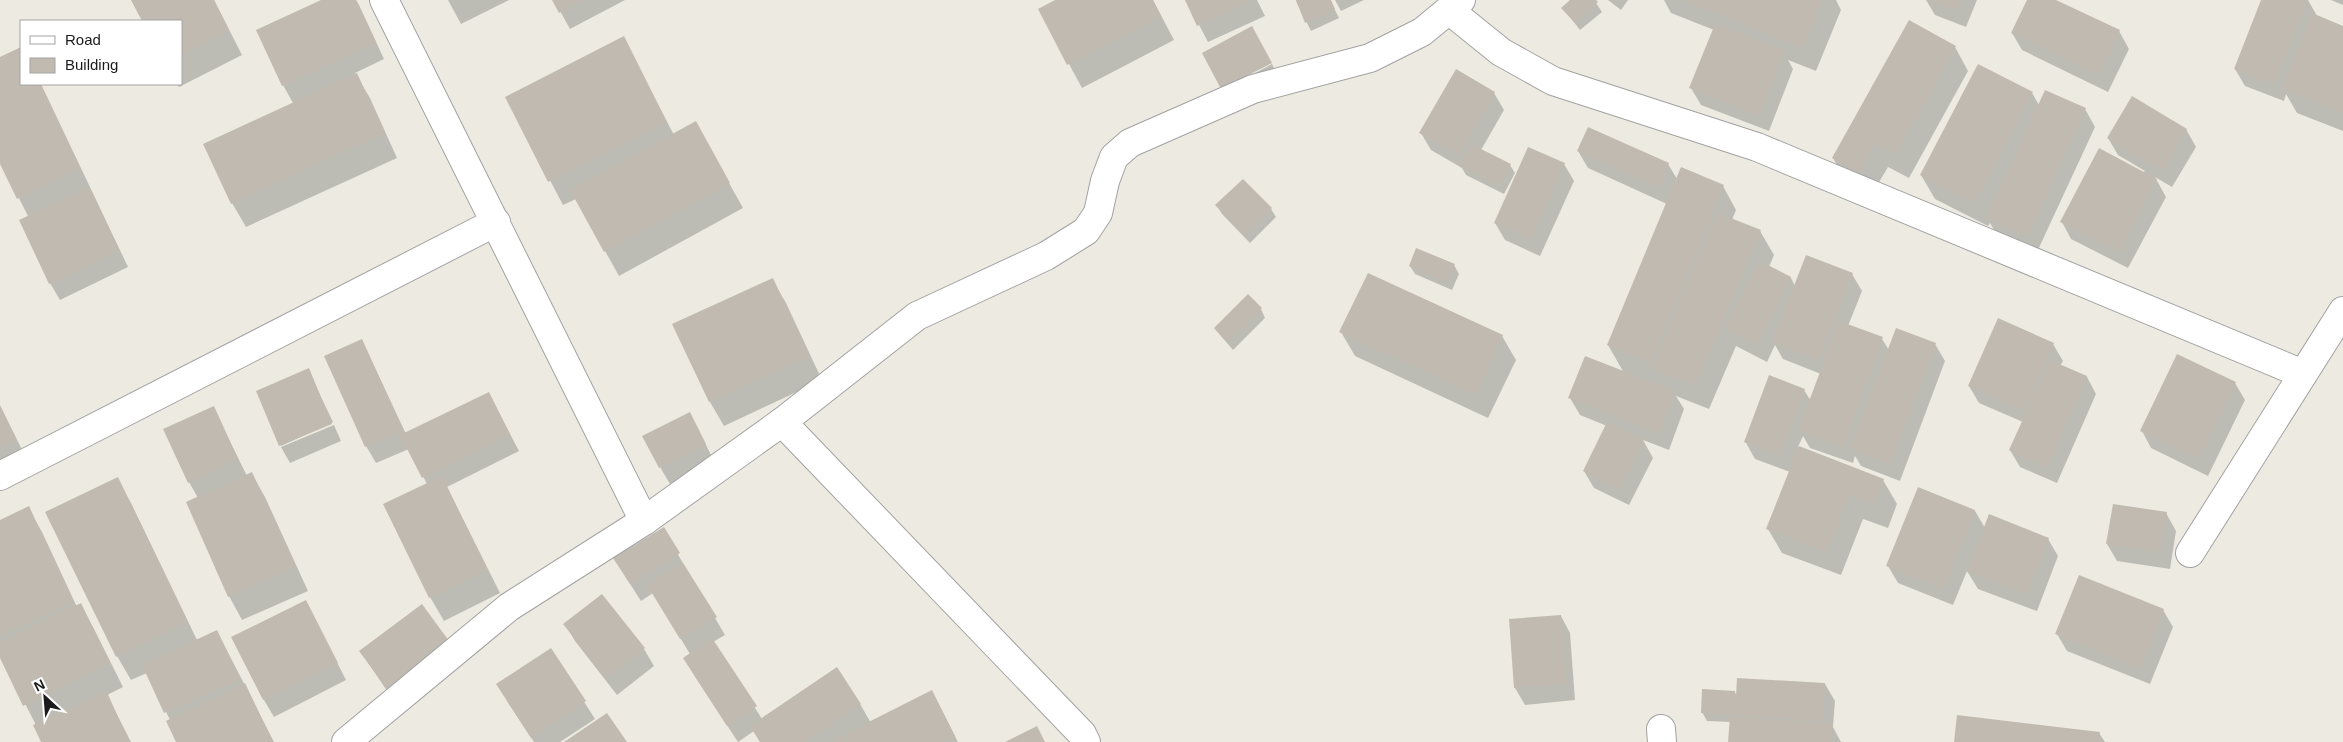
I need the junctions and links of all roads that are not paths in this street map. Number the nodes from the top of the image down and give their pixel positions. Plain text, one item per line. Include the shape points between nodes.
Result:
1 (384, 0) edge
2 (1455, 5) edge
3 (496, 222) junction
4 (2343, 311) edge
5 (2303, 374) junction
6 (782, 422) junction
7 (0, 476) edge
8 (644, 521) junction
9 (2190, 553) dead end
10 (346, 742) edge
11 (1086, 742) edge

1 - 3 street
2 - 5 street via 1501,52 1553,80 1757,147
2 - 6 street via 1422,32 1370,58 1254,90 1130,143 1114,157 1098,213 1086,231 1046,256 917,316
3 - 7 street
3 - 8 street
4 - 5 street
5 - 9 street
6 - 8 street
6 - 11 street
8 - 10 street via 509,607

